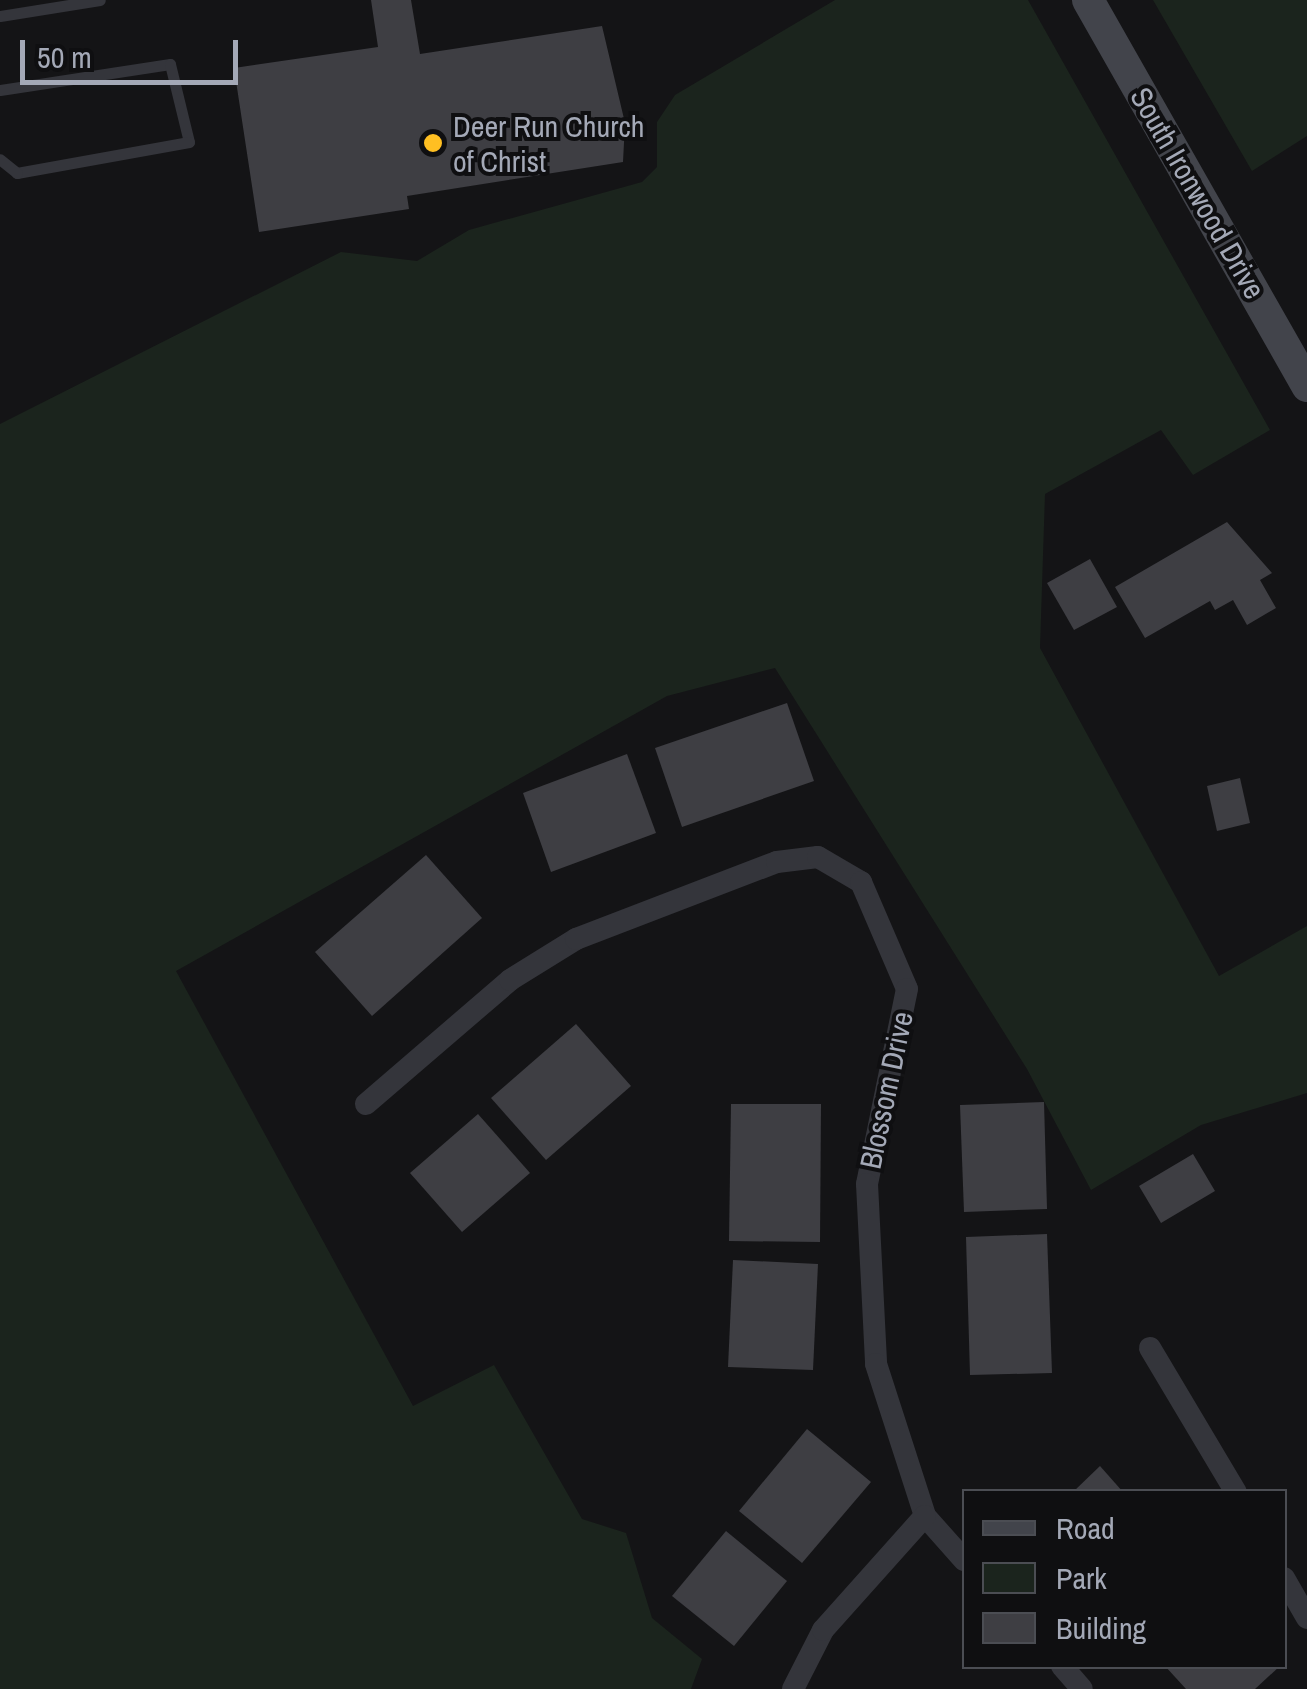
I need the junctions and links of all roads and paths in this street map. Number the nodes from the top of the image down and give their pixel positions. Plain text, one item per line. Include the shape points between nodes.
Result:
1 (100, 0) edge
2 (1088, 0) edge
3 (0, 16) edge
4 (0, 90) edge
5 (0, 159) edge
6 (1307, 386) edge
7 (366, 1104) dead end
8 (1150, 1348) dead end
9 (1234, 1489) edge
10 (925, 1516) junction
11 (962, 1558) edge
12 (1287, 1583) edge
13 (1307, 1618) edge
14 (1065, 1669) edge
15 (793, 1689) edge
16 (1082, 1689) edge

1 - 3 lane
2 - 6 main road, South Ironwood Drive
4 - 5 lane via 170,64 189,142 17,174
7 - 10 street, Blossom Drive via 510,980 576,939 777,862 818,857 861,882 907,989 867,1184 876,1364
8 - 9 street
10 - 11 street, Blossom Drive
10 - 15 street via 824,1630
12 - 13 street
14 - 16 street

